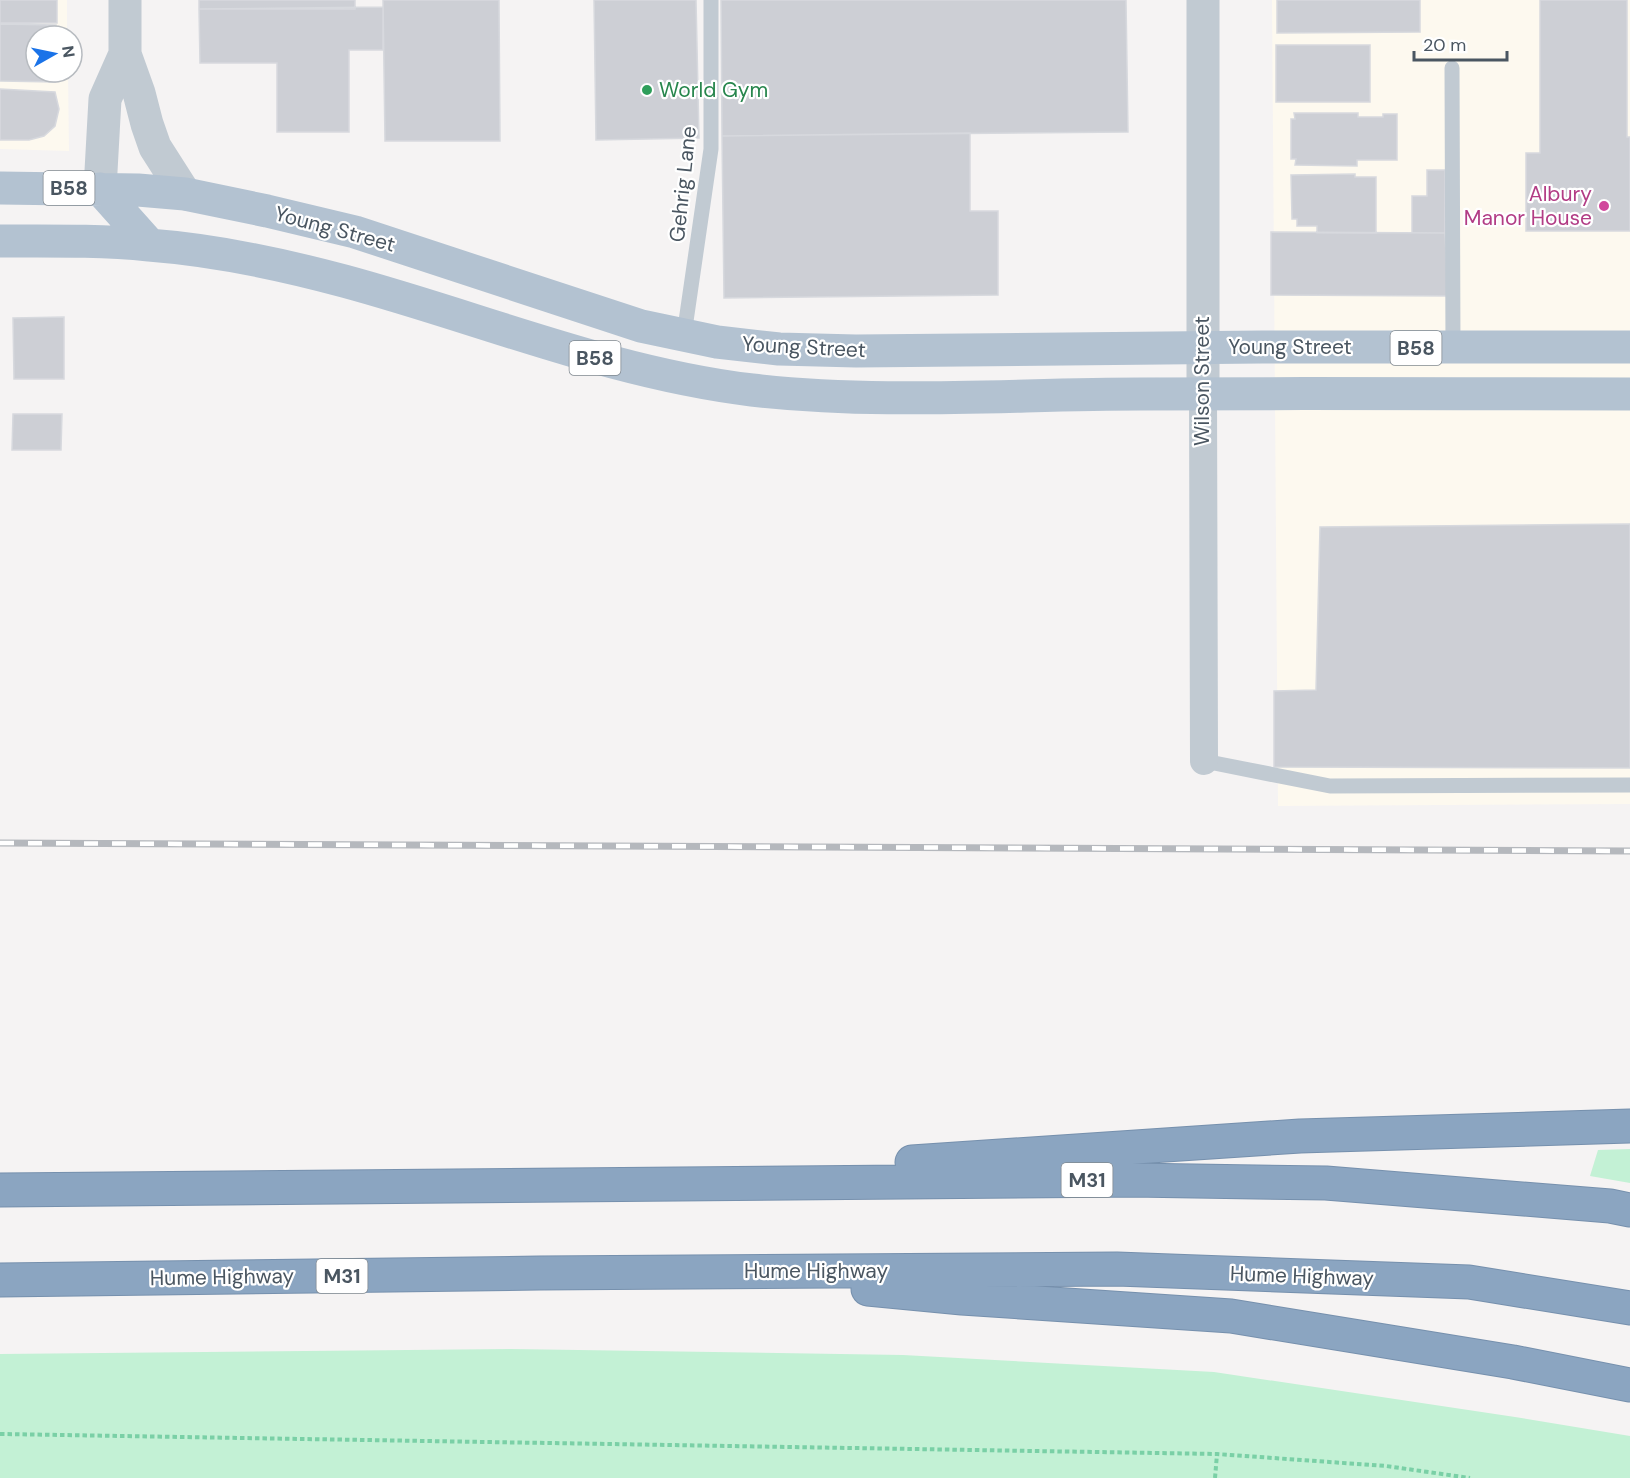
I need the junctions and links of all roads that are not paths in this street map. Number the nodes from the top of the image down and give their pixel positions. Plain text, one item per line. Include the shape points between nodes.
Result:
1 (125, 0) edge
2 (711, 0) edge
3 (1203, 0) edge
4 (125, 54) junction
5 (1452, 68) dead end
6 (0, 188) edge
7 (100, 189) junction
8 (185, 194) junction
9 (0, 241) edge
10 (150, 244) junction
11 (684, 335) junction
12 (1630, 346) edge
13 (1202, 347) junction
14 (1453, 348) junction
15 (1203, 394) junction
16 (1630, 394) edge
17 (1204, 761) joint
18 (1630, 784) edge
19 (1630, 1126) edge
20 (543, 1186) junction
21 (0, 1190) edge
22 (1630, 1210) edge
23 (683, 1272) junction
24 (0, 1280) edge
25 (1630, 1308) edge
26 (1630, 1385) edge

1 - 4 street
2 - 11 lane, Gehrig Lane via 711,149
3 - 13 street, Wilson Street
4 - 7 street via 105,99
4 - 8 street via 155,147
5 - 14 lane
6 - 7 main road, Young Street / B58
7 - 8 main road, Young Street / B58
7 - 10 main road
8 - 11 main road, Young Street / B58 via 355,232 641,326
9 - 10 main road, Young Street / B58
10 - 15 main road, Young Street / B58 via 247,258 343,280 652,374 752,390 847,397
11 - 13 main road, Young Street / B58 via 779,349
12 - 14 main road, Young Street / B58
13 - 14 main road, Young Street / B58
13 - 15 street, Wilson Street
15 - 16 main road, Young Street / B58
15 - 17 street, Wilson Street
17 - 18 lane via 1330,786
19 - 20 highway via 1300,1136
20 - 21 highway, M31
20 - 22 highway, M31 via 1132,1180 1326,1183
23 - 24 highway, Hume Highway / M31
23 - 25 highway, Hume Highway / M31 via 1117,1269 1469,1282
23 - 26 highway via 962,1298 1231,1316

